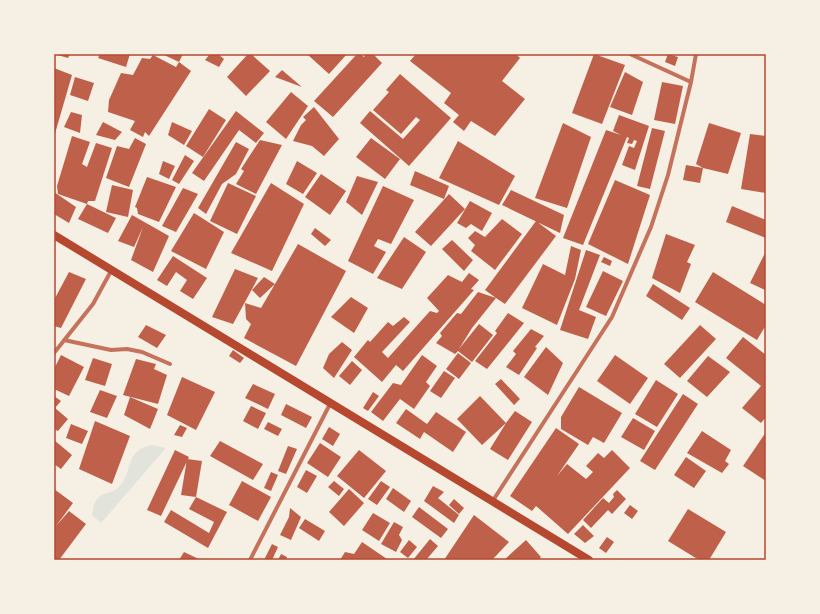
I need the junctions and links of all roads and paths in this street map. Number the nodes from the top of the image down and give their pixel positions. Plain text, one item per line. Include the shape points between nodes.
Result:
1 (630, 54) edge
2 (696, 54) edge
3 (692, 82) junction
4 (54, 236) edge
5 (111, 271) junction
6 (64, 340) junction
7 (54, 353) edge
8 (170, 364) dead end
9 (330, 404) junction
10 (491, 502) junction
11 (250, 560) edge
12 (589, 560) edge

1 - 3 street
2 - 3 street
3 - 10 street via 668,175 651,227 612,317
4 - 5 main road
5 - 6 street via 93,304
5 - 9 main road
6 - 7 street
6 - 8 street via 111,350 134,350
9 - 10 main road
9 - 11 street
10 - 12 main road

